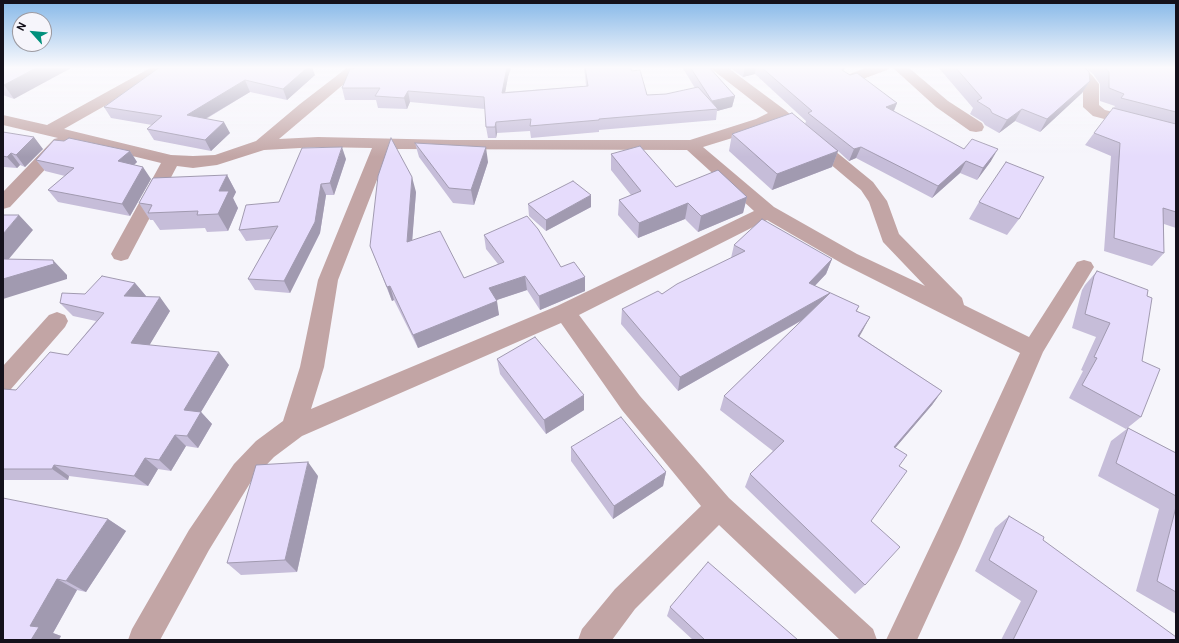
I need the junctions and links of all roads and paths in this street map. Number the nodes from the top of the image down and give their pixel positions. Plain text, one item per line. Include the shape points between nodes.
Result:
1 (115, 97) edge
2 (319, 97) edge
3 (757, 97) edge
4 (934, 97) edge
5 (1091, 97) edge
6 (779, 113) junction
7 (3, 120) edge
8 (976, 127) dead end
9 (59, 132) junction
10 (1176, 133) edge
11 (382, 144) junction
12 (262, 145) junction
13 (691, 145) junction
14 (171, 160) junction
15 (3, 203) edge
16 (767, 212) junction
17 (121, 254) dead end
18 (1084, 267) dead end
19 (565, 312) junction
20 (965, 316) junction
21 (57, 320) dead end
22 (1033, 349) junction
23 (3, 382) edge
24 (293, 428) junction
25 (718, 507) junction
26 (143, 640) edge
27 (593, 640) edge
28 (862, 640) edge
29 (901, 640) edge

1 - 9 street
2 - 12 street
3 - 6 street
4 - 8 street
5 - 10 street via 1091,106 1099,113
6 - 13 street via 762,123
6 - 20 street via 867,186 878,201 890,237
7 - 9 street
9 - 14 street
9 - 15 street
11 - 12 street via 318,142
11 - 13 street
11 - 24 street via 328,280 312,368
12 - 14 street via 217,160
13 - 16 street
14 - 17 street
16 - 19 street
16 - 20 street via 850,259
18 - 22 street
19 - 24 street
19 - 25 street via 630,403
20 - 22 street
21 - 23 street
22 - 29 street
24 - 26 street via 265,449 243,472 199,540
25 - 27 street via 625,599
25 - 28 street

